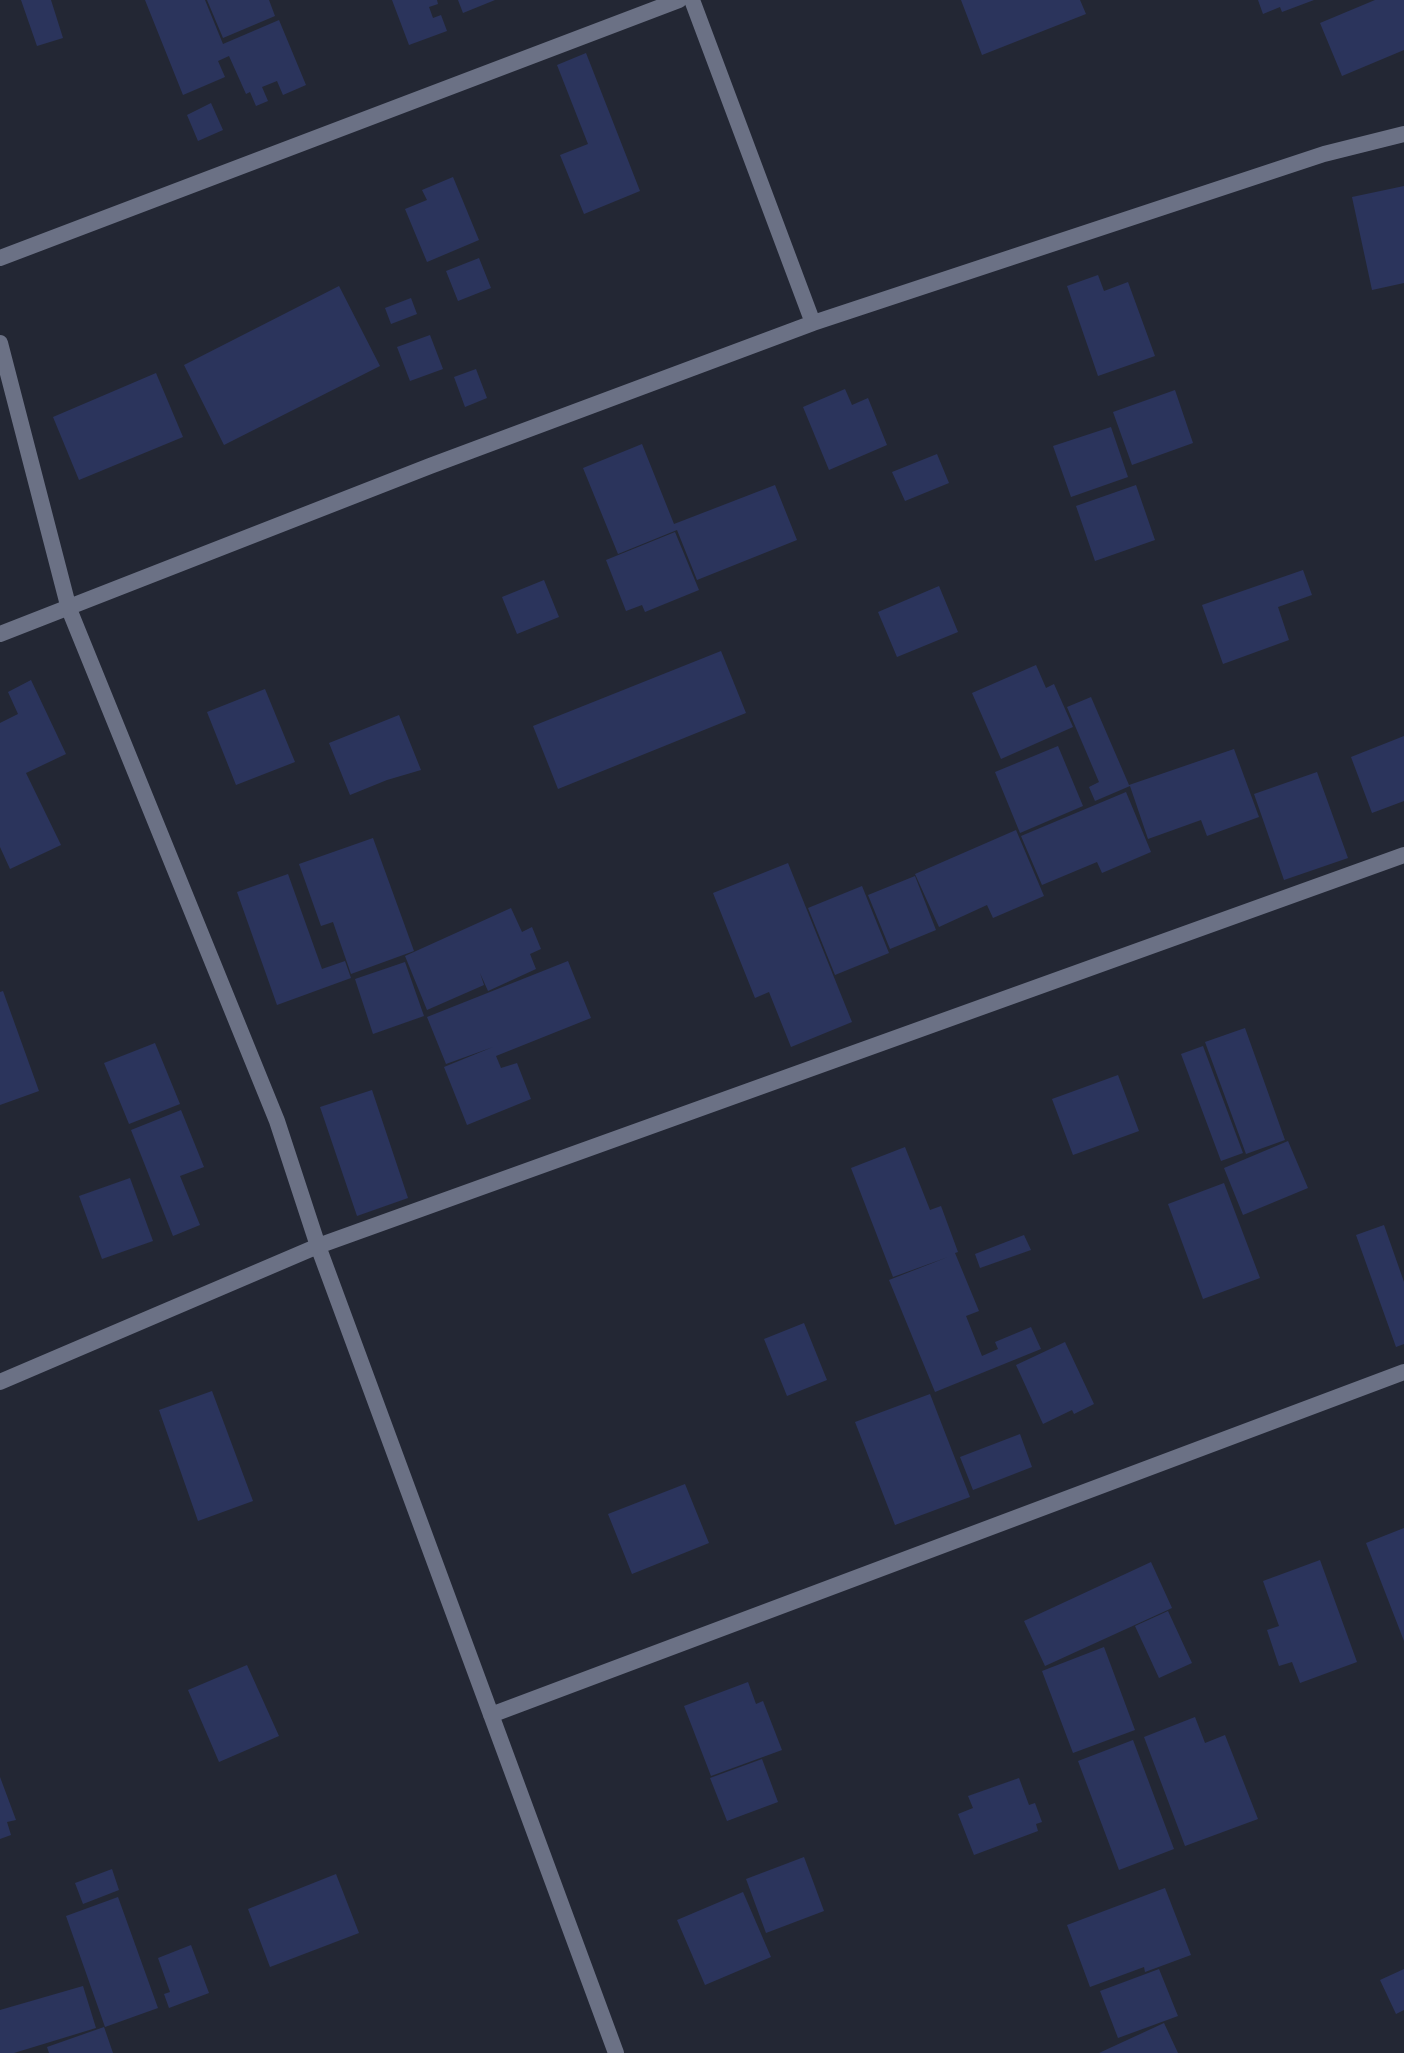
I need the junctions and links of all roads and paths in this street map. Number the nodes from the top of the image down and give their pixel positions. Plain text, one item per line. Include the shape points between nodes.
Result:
1 (679, 0) edge
2 (692, 0) edge
3 (1404, 134) edge
4 (0, 258) edge
5 (813, 323) junction
6 (0, 343) edge
7 (69, 609) junction
8 (0, 634) edge
9 (1404, 855) edge
10 (318, 1246) junction
11 (1404, 1372) edge
12 (0, 1382) edge
13 (491, 1715) junction
14 (616, 2053) edge

1 - 4 street
2 - 5 street
3 - 5 street via 1324,154
5 - 7 street
6 - 7 street
7 - 8 street
7 - 10 street via 277,1121
9 - 10 street
10 - 12 street
10 - 13 street
11 - 13 street
13 - 14 street

